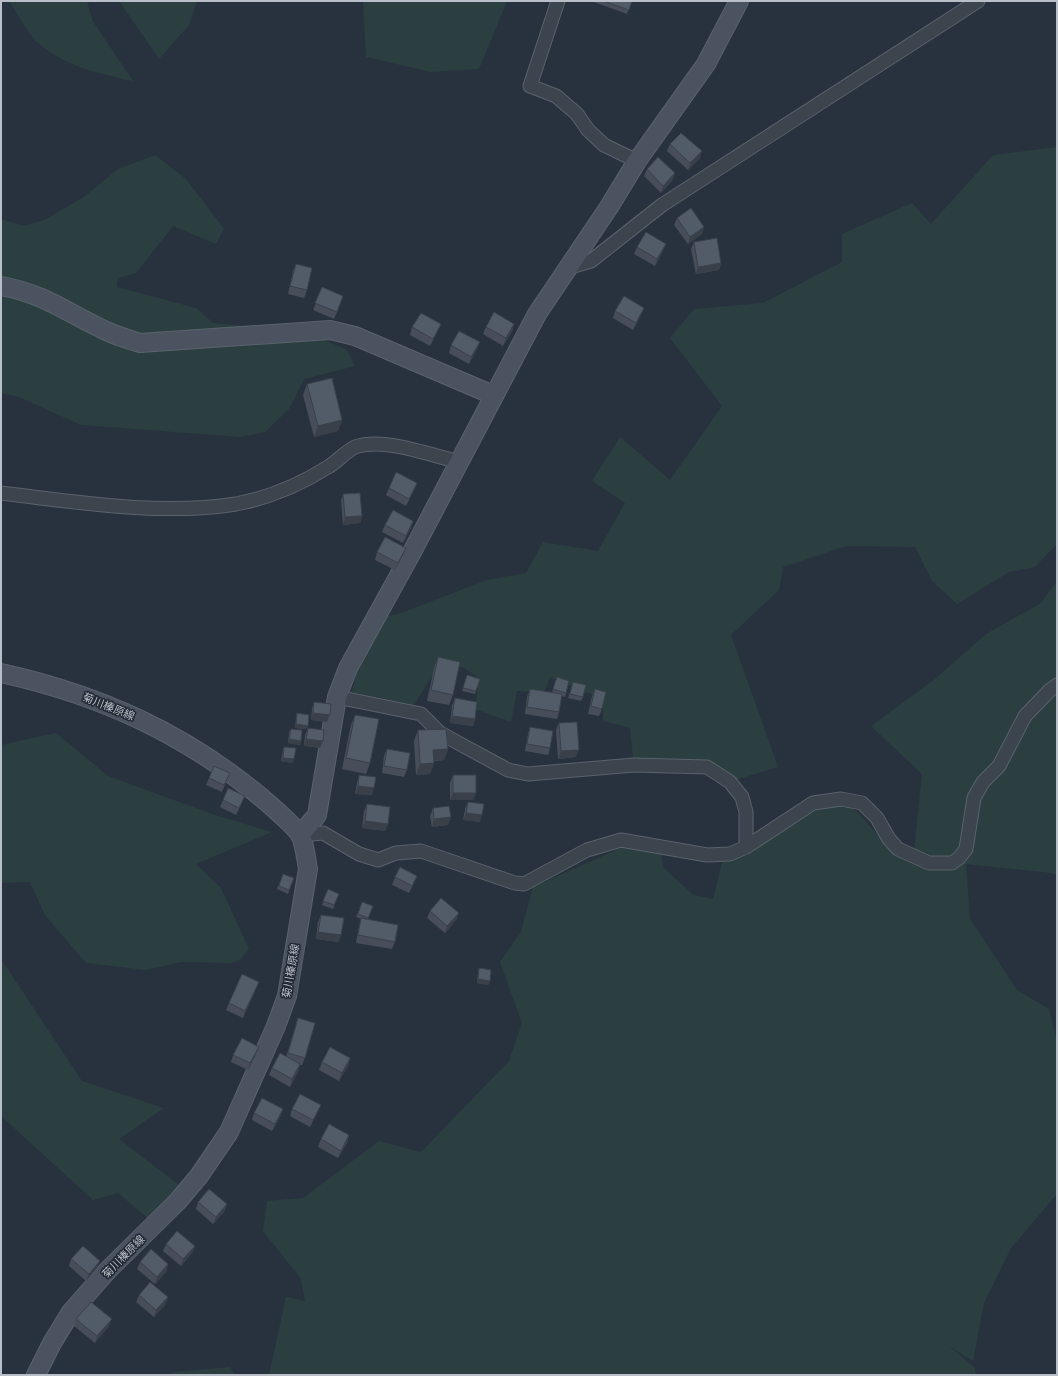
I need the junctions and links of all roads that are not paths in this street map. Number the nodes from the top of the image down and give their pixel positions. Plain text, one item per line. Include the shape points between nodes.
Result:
1 (558, 1) edge
2 (739, 1) edge
3 (978, 1) edge
4 (637, 161) junction
5 (567, 268) junction
6 (1, 286) edge
7 (493, 395) junction
8 (459, 462) junction
9 (1, 493) edge
10 (1, 673) edge
11 (1057, 685) edge
12 (337, 698) junction
13 (300, 835) junction
14 (746, 847) junction
15 (36, 1375) edge

1 - 4 street via 530,86 556,96 577,114 588,130 604,145
2 - 4 street via 706,64
3 - 5 street via 662,205 591,261
4 - 5 street
5 - 7 street via 537,314
6 - 7 street via 43,297 112,334 140,343 330,330 355,336
7 - 8 street
8 - 9 street via 381,444 355,447 329,467 286,489 237,504 197,508 109,505
8 - 12 street via 348,668
10 - 13 street, 菊川榛原線 via 82,695 130,713 200,752 234,775 276,810
11 - 14 street via 1025,716 999,766 982,782 974,798 966,849 952,863 929,863 898,849 877,818 862,803 841,799 813,803
12 - 13 street via 317,815
12 - 14 street via 421,714 440,733 508,770 528,774 634,765 707,767 730,782 742,797 746,812
13 - 14 street via 323,833 359,854 378,860 396,853 421,852 524,884 587,850 621,840 721,856
13 - 15 street, 菊川榛原線 via 306,851 308,869 287,996 229,1132 187,1191 108,1269 72,1312

